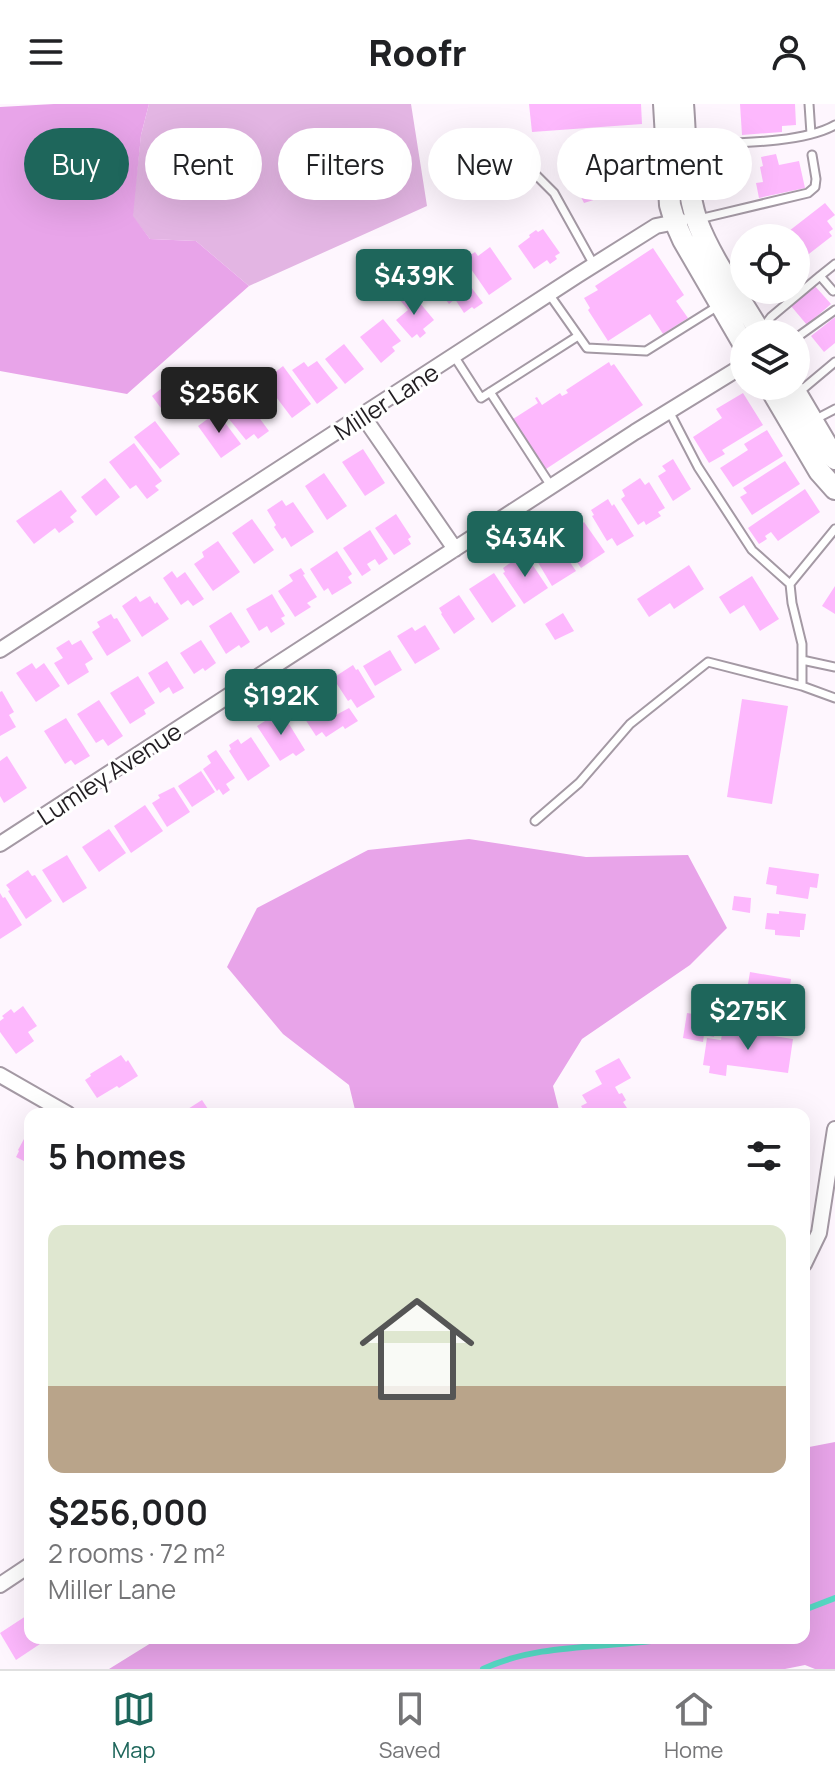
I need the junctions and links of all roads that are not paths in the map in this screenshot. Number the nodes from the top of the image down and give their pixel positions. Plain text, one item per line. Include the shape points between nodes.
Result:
1 (664, 104) edge
2 (683, 104) edge
3 (809, 104) edge
4 (835, 125) edge
5 (671, 128) edge
6 (679, 128) edge
7 (811, 134) junction
8 (752, 141) edge
9 (812, 155) dead end
10 (541, 180) edge
11 (670, 200) edge
12 (692, 200) edge
13 (697, 219) junction
14 (675, 222) junction
15 (835, 264) edge
16 (594, 265) junction
17 (820, 276) junction
18 (833, 291) edge
19 (549, 294) junction
20 (729, 299) junction
21 (835, 310) edge
22 (736, 320) edge
23 (749, 320) edge
24 (769, 320) edge
25 (810, 328) edge
26 (578, 336) junction
27 (454, 356) junction
28 (835, 362) edge
29 (730, 374) edge
30 (810, 379) edge
31 (490, 392) junction
32 (777, 400) edge
33 (800, 400) edge
34 (835, 409) edge
35 (669, 411) junction
36 (363, 416) junction
37 (812, 421) junction
38 (835, 459) edge
39 (551, 486) junction
40 (835, 489) edge
41 (835, 529) edge
42 (455, 549) junction
43 (790, 584) junction
44 (0, 650) edge
45 (802, 660) junction
46 (835, 667) edge
47 (802, 686) junction
48 (835, 698) edge
49 (535, 821) dead end
50 (0, 844) edge
51 (0, 1075) edge
52 (58, 1108) edge
53 (835, 1129) edge
54 (810, 1252) edge
55 (24, 1569) edge
56 (0, 1585) edge

1 - 5 main road
2 - 6 main road
3 - 7 lane
4 - 7 lane
7 - 8 lane
9 - 13 lane via 816,179 808,193
10 - 16 lane via 554,193
11 - 14 main road
12 - 13 main road
13 - 14 street, Miller Lane
13 - 20 main road
14 - 16 street, Miller Lane via 656,226
14 - 20 main road
15 - 17 lane
16 - 19 street, Miller Lane
17 - 18 lane
17 - 24 lane
19 - 26 lane
19 - 27 street, Miller Lane
20 - 22 main road
20 - 23 main road
20 - 26 lane via 646,351 587,348
21 - 25 lane
26 - 31 lane
27 - 31 lane via 481,398
27 - 36 street, Miller Lane
28 - 30 lane
29 - 35 street, Lumley Avenue
31 - 39 lane
32 - 40 main road
33 - 37 main road
34 - 37 lane
35 - 39 street, Lumley Avenue
35 - 43 lane via 752,550
36 - 42 street
36 - 44 street, Miller Lane
37 - 38 main road
39 - 42 street, Lumley Avenue
41 - 43 lane
42 - 50 street, Lumley Avenue
43 - 45 lane
45 - 46 lane
45 - 47 lane
47 - 48 lane
47 - 49 lane via 708,662 630,724 579,783
51 - 52 street
53 - 54 street via 819,1233
55 - 56 street

